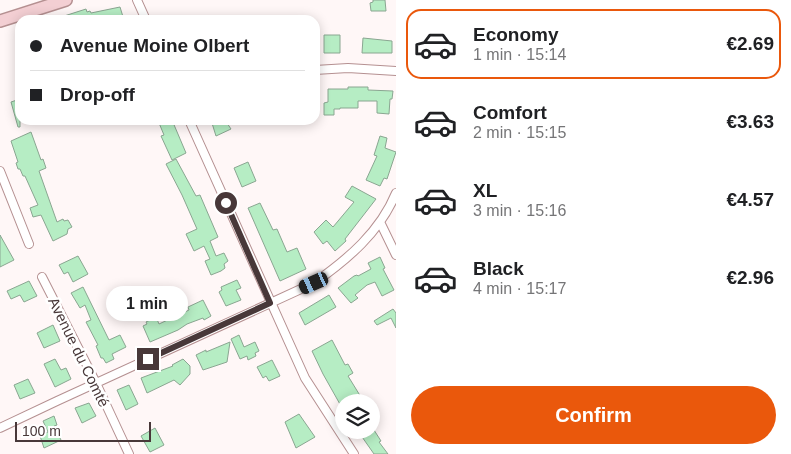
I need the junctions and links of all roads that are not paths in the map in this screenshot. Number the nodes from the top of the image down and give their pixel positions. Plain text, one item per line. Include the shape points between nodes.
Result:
1 (66, 0) edge
2 (137, 0) edge
3 (19, 15) edge
4 (144, 15) edge
5 (15, 16) edge
6 (0, 21) edge
7 (320, 70) edge
8 (396, 71) edge
9 (190, 125) edge
10 (0, 171) edge
11 (396, 193) edge
12 (380, 222) junction
13 (29, 244) dead end
14 (396, 255) edge
15 (42, 277) dead end
16 (270, 303) junction
17 (96, 383) junction
18 (0, 428) edge
19 (129, 454) edge
20 (354, 454) edge

1 - 3 street
2 - 4 street
5 - 6 street
7 - 8 street
9 - 16 street
10 - 13 street
11 - 12 street
12 - 14 street
12 - 16 street via 338,267 314,283
15 - 17 street, Avenue du Comté
16 - 17 street
16 - 20 street via 304,378
17 - 18 street
17 - 19 street, Avenue du Comté

